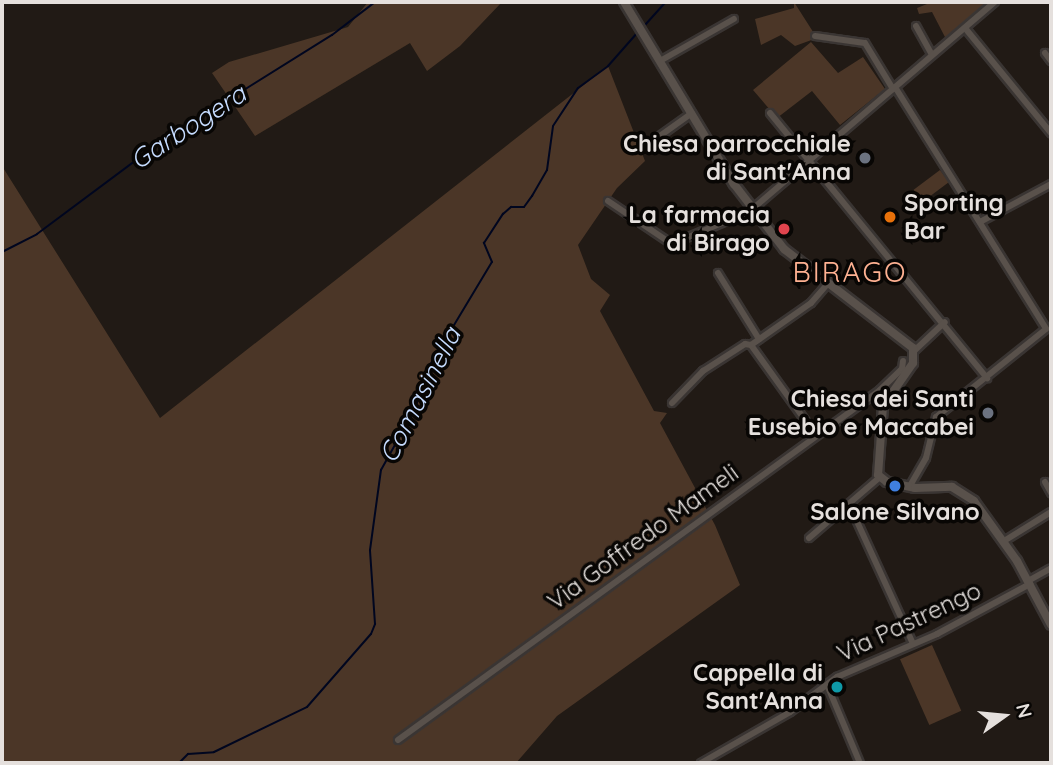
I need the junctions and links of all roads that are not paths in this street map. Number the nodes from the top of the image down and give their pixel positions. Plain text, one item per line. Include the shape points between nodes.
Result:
1 (624, 2) edge
2 (995, 2) edge
3 (734, 19) dead end
4 (916, 26) dead end
5 (965, 27) junction
6 (815, 36) dead end
7 (1045, 53) dead end
8 (932, 55) junction
9 (660, 61) junction
10 (1051, 61) edge
11 (894, 88) junction
12 (692, 113) junction
13 (770, 113) dead end
14 (1051, 133) edge
15 (643, 148) dead end
16 (810, 160) junction
17 (1051, 184) edge
18 (608, 201) dead end
19 (752, 210) junction
20 (980, 222) junction
21 (718, 272) dead end
22 (827, 286) junction
23 (945, 323) junction
24 (759, 339) junction
25 (751, 345) junction
26 (914, 351) junction
27 (903, 361) dead end
28 (987, 379) junction
29 (672, 403) dead end
30 (815, 434) junction
31 (880, 477) junction
32 (1045, 482) dead end
33 (910, 486) junction
34 (1051, 494) edge
35 (849, 504) junction
36 (1051, 512) edge
37 (809, 538) dead end
38 (1004, 541) junction
39 (1051, 568) edge
40 (1029, 583) junction
41 (1051, 625) edge
42 (913, 645) junction
43 (828, 687) junction
44 (398, 740) dead end
45 (701, 763) edge
46 (860, 763) edge

1 - 9 street
2 - 5 street
3 - 9 street
4 - 8 street
5 - 8 street
5 - 14 street
6 - 11 street via 866,43
7 - 10 street
8 - 11 street
9 - 12 street
11 - 16 street
11 - 20 street
12 - 15 street
12 - 19 street
13 - 16 street
16 - 19 street
16 - 23 street
17 - 20 street
18 - 19 street via 672,244
19 - 22 street via 784,249
20 - 28 street via 1046,329
21 - 24 street
22 - 24 street via 811,303
22 - 26 street
23 - 26 street
23 - 28 street
24 - 25 street
25 - 29 street via 745,344 703,372
25 - 30 street
26 - 31 street via 912,365 883,406 876,465
27 - 30 street, Via Goffredo Mameli via 902,369 880,390
28 - 33 street via 936,417 926,458
30 - 44 street, Via Goffredo Mameli
31 - 33 street
31 - 35 street
32 - 34 street
33 - 38 street via 946,486 960,491 979,507
35 - 37 street
35 - 42 street
36 - 38 street
38 - 40 street
39 - 40 street, Via Pastrengo
40 - 41 street
40 - 42 street, Via Pastrengo
42 - 43 street, Via Pastrengo via 837,677
43 - 45 street, Via Pastrengo
43 - 46 street

